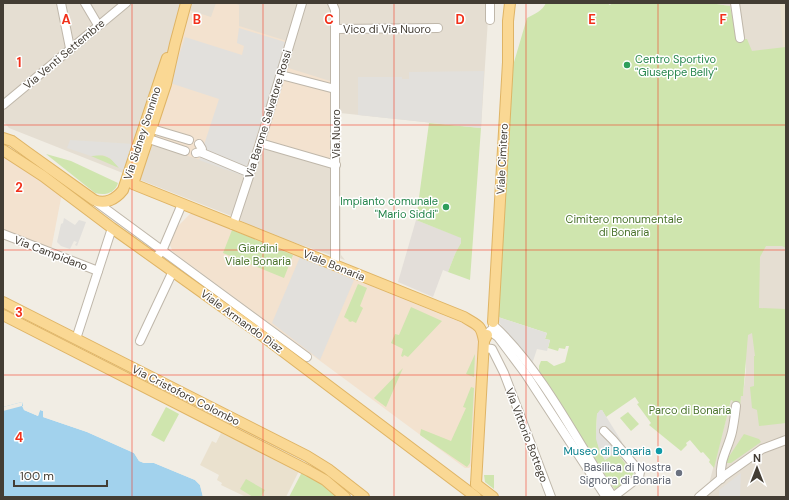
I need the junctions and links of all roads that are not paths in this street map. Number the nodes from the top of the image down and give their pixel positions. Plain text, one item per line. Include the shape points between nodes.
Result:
1 (61, 3) edge
2 (84, 3) edge
3 (126, 3) edge
4 (186, 3) edge
5 (302, 3) edge
6 (332, 3) edge
7 (490, 3) edge
8 (510, 3) edge
9 (735, 3) edge
10 (490, 20) dead end
11 (98, 25) junction
12 (438, 28) dead end
13 (335, 29) junction
14 (740, 38) dead end
15 (175, 44) junction
16 (70, 48) junction
17 (281, 75) junction
18 (335, 89) junction
19 (3, 105) edge
20 (152, 129) junction
21 (3, 138) edge
22 (149, 139) junction
23 (189, 140) dead end
24 (260, 143) junction
25 (198, 150) dead end
26 (185, 151) dead end
27 (4, 152) edge
28 (336, 165) junction
29 (250, 174) junction
30 (132, 181) junction
31 (94, 200) junction
32 (182, 204) junction
33 (233, 225) junction
34 (112, 228) junction
35 (3, 234) edge
36 (158, 255) junction
37 (336, 266) junction
38 (98, 271) junction
39 (173, 271) junction
40 (3, 302) edge
41 (3, 315) edge
42 (487, 328) junction
43 (76, 339) junction
44 (140, 341) dead end
45 (307, 357) dead end
46 (517, 363) junction
47 (504, 373) junction
48 (736, 406) dead end
49 (604, 431) dead end
50 (786, 440) edge
51 (721, 479) junction
52 (474, 491) edge
53 (345, 497) edge
54 (364, 497) edge
55 (493, 497) edge
56 (551, 497) edge
57 (606, 497) edge
58 (613, 497) edge
59 (699, 497) edge

1 - 16 street
2 - 11 street
3 - 11 street, Via Venti Settembre
4 - 15 main road, Via Sidney Sonnino
5 - 17 street, Via Barone Salvatore Rossi
6 - 13 street, Via Nuoro via 335,10
7 - 10 street
8 - 42 main road, Viale Cimitero via 508,62
9 - 14 street
11 - 16 street, Via Venti Settembre
12 - 13 street, Vico di Via Nuoro
13 - 18 street, Via Nuoro
15 - 20 main road, Via Sidney Sonnino
15 - 30 main road, Via Sidney Sonnino via 161,71
16 - 19 street, Via Venti Settembre
17 - 18 street
17 - 24 street, Via Barone Salvatore Rossi
18 - 28 street, Via Nuoro
20 - 22 main road, Via Sidney Sonnino
20 - 23 street
21 - 31 main road, Viale Armando Diaz via 12,141
22 - 26 street
22 - 30 main road, Via Sidney Sonnino
24 - 28 street
24 - 29 street, Via Barone Salvatore Rossi
25 - 29 street
27 - 34 main road, Viale Armando Diaz via 43,176
28 - 37 street, Via Nuoro
29 - 33 street, Via Barone Salvatore Rossi
30 - 31 main road, Via Sidney Sonnino via 112,200
30 - 32 main road, Viale Bonaria via 173,197
31 - 36 street, Viale Armando Diaz
32 - 33 main road, Viale Bonaria
32 - 36 street
33 - 37 main road, Viale Bonaria
34 - 36 main road, Viale Armando Diaz
34 - 38 street
35 - 38 street, Via Campidano
36 - 39 main road, Viale Armando Diaz
36 - 45 street, Viale Armando Diaz
37 - 42 main road, Viale Bonaria
38 - 43 street
39 - 44 street
39 - 52 main road, Viale Armando Diaz
40 - 43 main road, Via Cristoforo Colombo
41 - 53 main road, Via Cristoforo Colombo via 309,471 325,480
42 - 46 street via 498,337
42 - 47 street, Via Vittorio Bottego via 492,349
42 - 52 main road, Viale Cimitero
42 - 58 street via 506,337 539,378
43 - 54 main road, Via Cristoforo Colombo via 307,456
46 - 47 street, Via Vittorio Bottego via 508,362
46 - 57 street
47 - 56 street, Via Vittorio Bottego
48 - 51 street via 732,432 721,461
49 - 58 street via 640,472 640,475
50 - 51 street via 762,449
51 - 59 street
52 - 55 main road, Viale Armando Diaz

